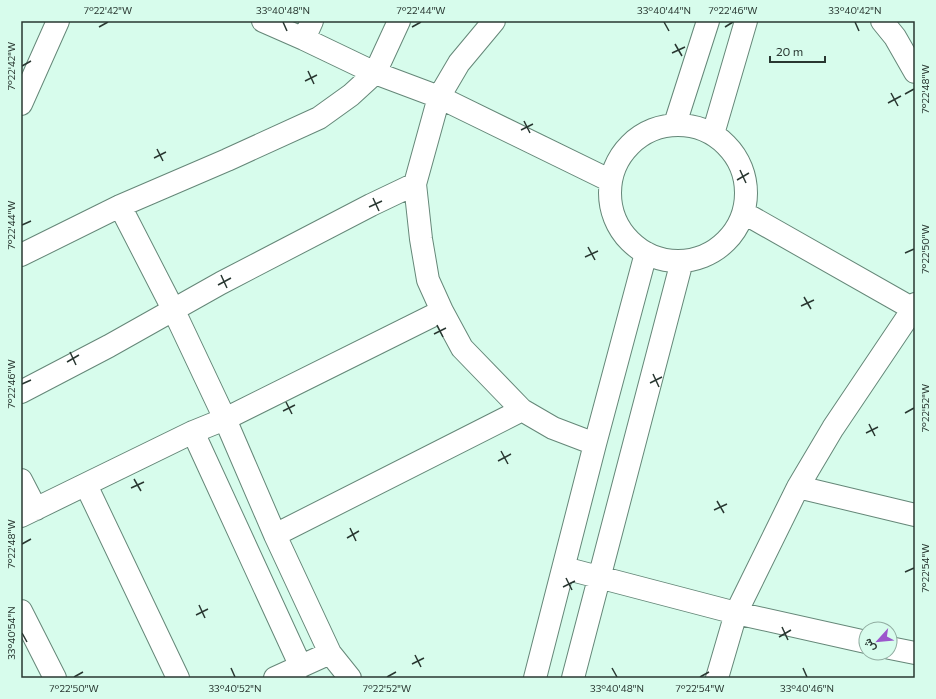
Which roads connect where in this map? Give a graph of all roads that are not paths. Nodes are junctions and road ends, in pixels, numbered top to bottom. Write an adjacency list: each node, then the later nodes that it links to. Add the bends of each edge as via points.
1 (58, 21): 12 (street)
2 (263, 21): 8 (street)
3 (399, 21): 10 (street)
4 (494, 21): 11 (street, via 459,62)
5 (708, 21): 13 (street)
6 (746, 21): 14 (street)
7 (882, 21): 9 (street, via 895,36)
8 (308, 30): 10 (street)
9 (915, 72)
10 (375, 74): 11 (street); 17 (street, via 319,118)
11 (439, 97): 15 (street); 16 (street)
12 (21, 104)
13 (675, 124): 14 (street, via 695,126); 15 (street, via 657,127 640,135 626,148 616,163)
14 (713, 134): 18 (street, via 730,148 742,168 747,190)
15 (611, 181): 19 (street, via 611,202 617,223 629,240)
16 (415, 184): 23 (street, via 221,283); 24 (street, via 428,280)
17 (120, 206): 20 (street); 23 (street)
18 (744, 213): 21 (street, via 735,232 721,247 703,257); 22 (street)
19 (646, 253): 21 (street, via 664,260); 29 (street)
20 (21, 255)
21 (682, 261): 37 (street)
22 (914, 308): 32 (street, via 833,428)
23 (174, 311): 25 (street); 27 (street)
24 (442, 311): 26 (street, via 462,348); 27 (street)
25 (21, 392)
26 (522, 410): 29 (street, via 553,428); 35 (street)
27 (224, 419): 28 (street); 35 (street)
28 (193, 432): 31 (street); 44 (street)
29 (595, 444): 36 (street)
30 (21, 480): 33 (street)
31 (86, 485): 33 (street); 46 (street)
32 (798, 487): 34 (street); 39 (street)
33 (28, 513)
34 (915, 514)
35 (274, 535): 42 (street)
36 (564, 568): 37 (street); 49 (street)
37 (600, 577): 39 (street); 50 (street)
38 (21, 611): 45 (street)
39 (736, 613): 40 (street); 51 (street)
40 (858, 640)
41 (898, 650): 43 (street)
42 (330, 653): 44 (street); 48 (street)
43 (915, 653)
44 (301, 667): 47 (street)
45 (55, 678)
46 (178, 678)
47 (275, 678)
48 (350, 678)
49 (535, 678)
50 (573, 678)
51 (717, 678)

